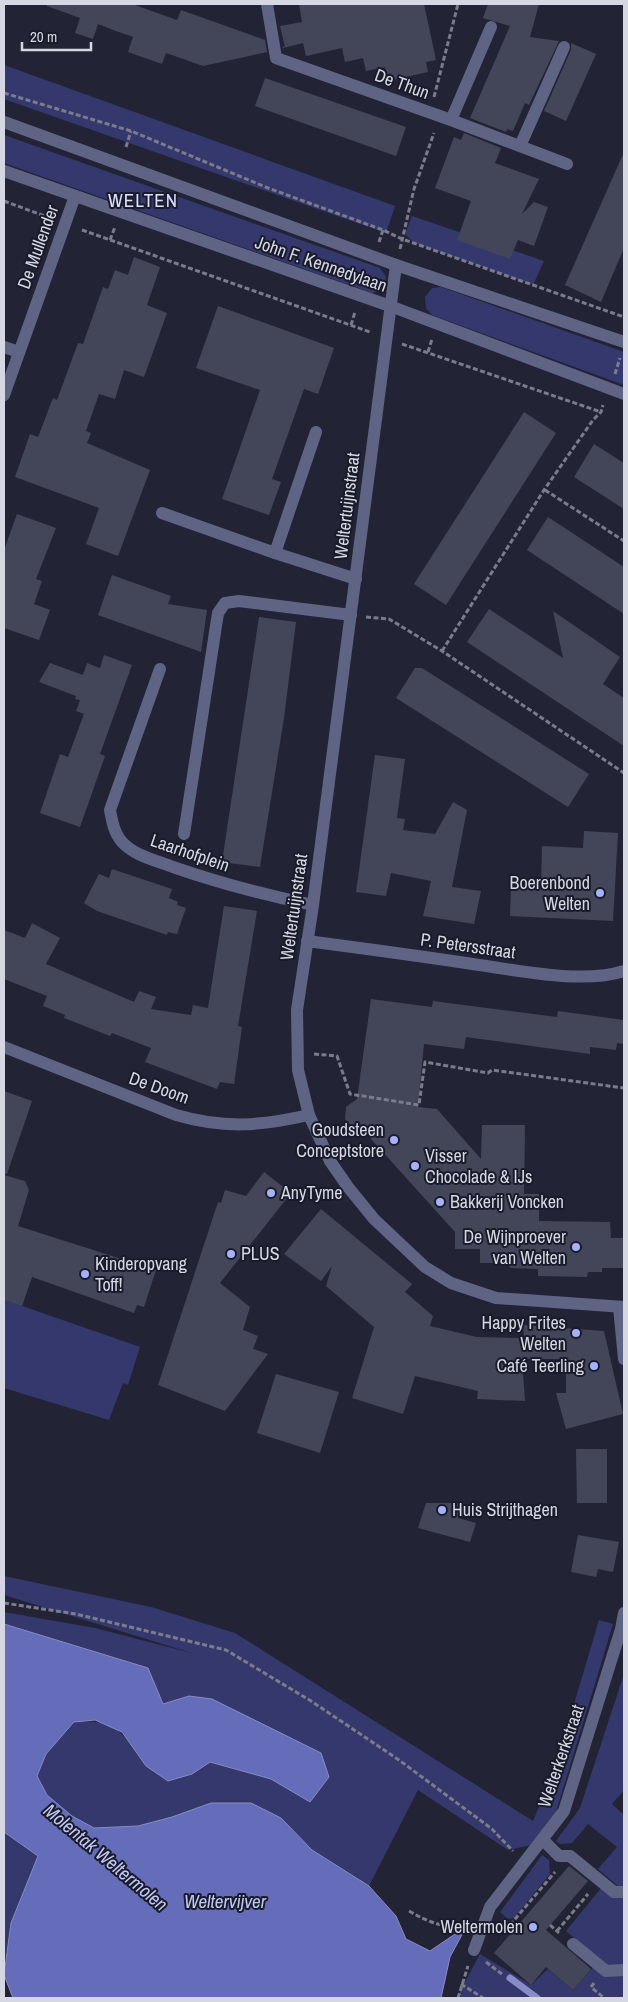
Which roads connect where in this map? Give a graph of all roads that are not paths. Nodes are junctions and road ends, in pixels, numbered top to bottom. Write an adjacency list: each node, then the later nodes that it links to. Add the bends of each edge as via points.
1 (267, 4): 4 (street, De Thun, via 276,58)
2 (491, 27): 4 (street)
3 (564, 47): 6 (street)
4 (441, 116): 6 (street, De Thun)
5 (4, 122): 10 (street, John F. Kennedylaan)
6 (520, 146): 7 (street, De Thun)
7 (566, 164)
8 (4, 171): 9 (street, John F. Kennedylaan)
9 (75, 196): 11 (street, John F. Kennedylaan); 14 (street, De Mullender)
10 (396, 265): 11 (street, Weltertuijnstraat); 12 (street, John F. Kennedylaan)
11 (390, 306): 15 (street, John F. Kennedylaan); 20 (street, Weltertuijnstraat)
12 (624, 342)
13 (4, 347): 14 (street)
14 (19, 352): 16 (street, De Mullender)
15 (624, 394)
16 (4, 395)
17 (316, 432): 19 (street)
18 (162, 513): 19 (street)
19 (275, 554): 20 (street)
20 (356, 578): 21 (street, Weltertuijnstraat)
21 (351, 615): 23 (street, via 239,601 225,603 218,613); 24 (street, Weltertuijnstraat)
22 (160, 669): 24 (street, Laarhofplein, via 110,810 113,826 121,841 136,853 191,873 252,893)
23 (184, 834)
24 (313, 906): 25 (street, Weltertuijnstraat)
25 (307, 941): 26 (street, P. Petersstraat, via 542,974 593,976); 28 (street, Weltertuijnstraat, via 297,1010 298,1070)
26 (624, 971)
27 (4, 1047): 28 (street, De Doom, via 176,1115 202,1122 257,1124)
28 (309, 1114): 29 (street, Weltertuijnstraat, via 330,1161 348,1187 374,1219 425,1267 452,1283 496,1298)
29 (621, 1307): 30 (street)
30 (624, 1360)
31 (624, 1613): 32 (street, Welterkerkstraat)
32 (623, 1630): 33 (street, Welterkerkstraat, via 564,1811)
33 (542, 1840): 34 (street, via 558,1856 570,1856 614,1892); 36 (street, Welterkerkstraat, via 490,1907)
34 (624, 1892)
35 (569, 1941): 37 (street, via 606,1971)
36 (474, 1950)
37 (624, 1970)

